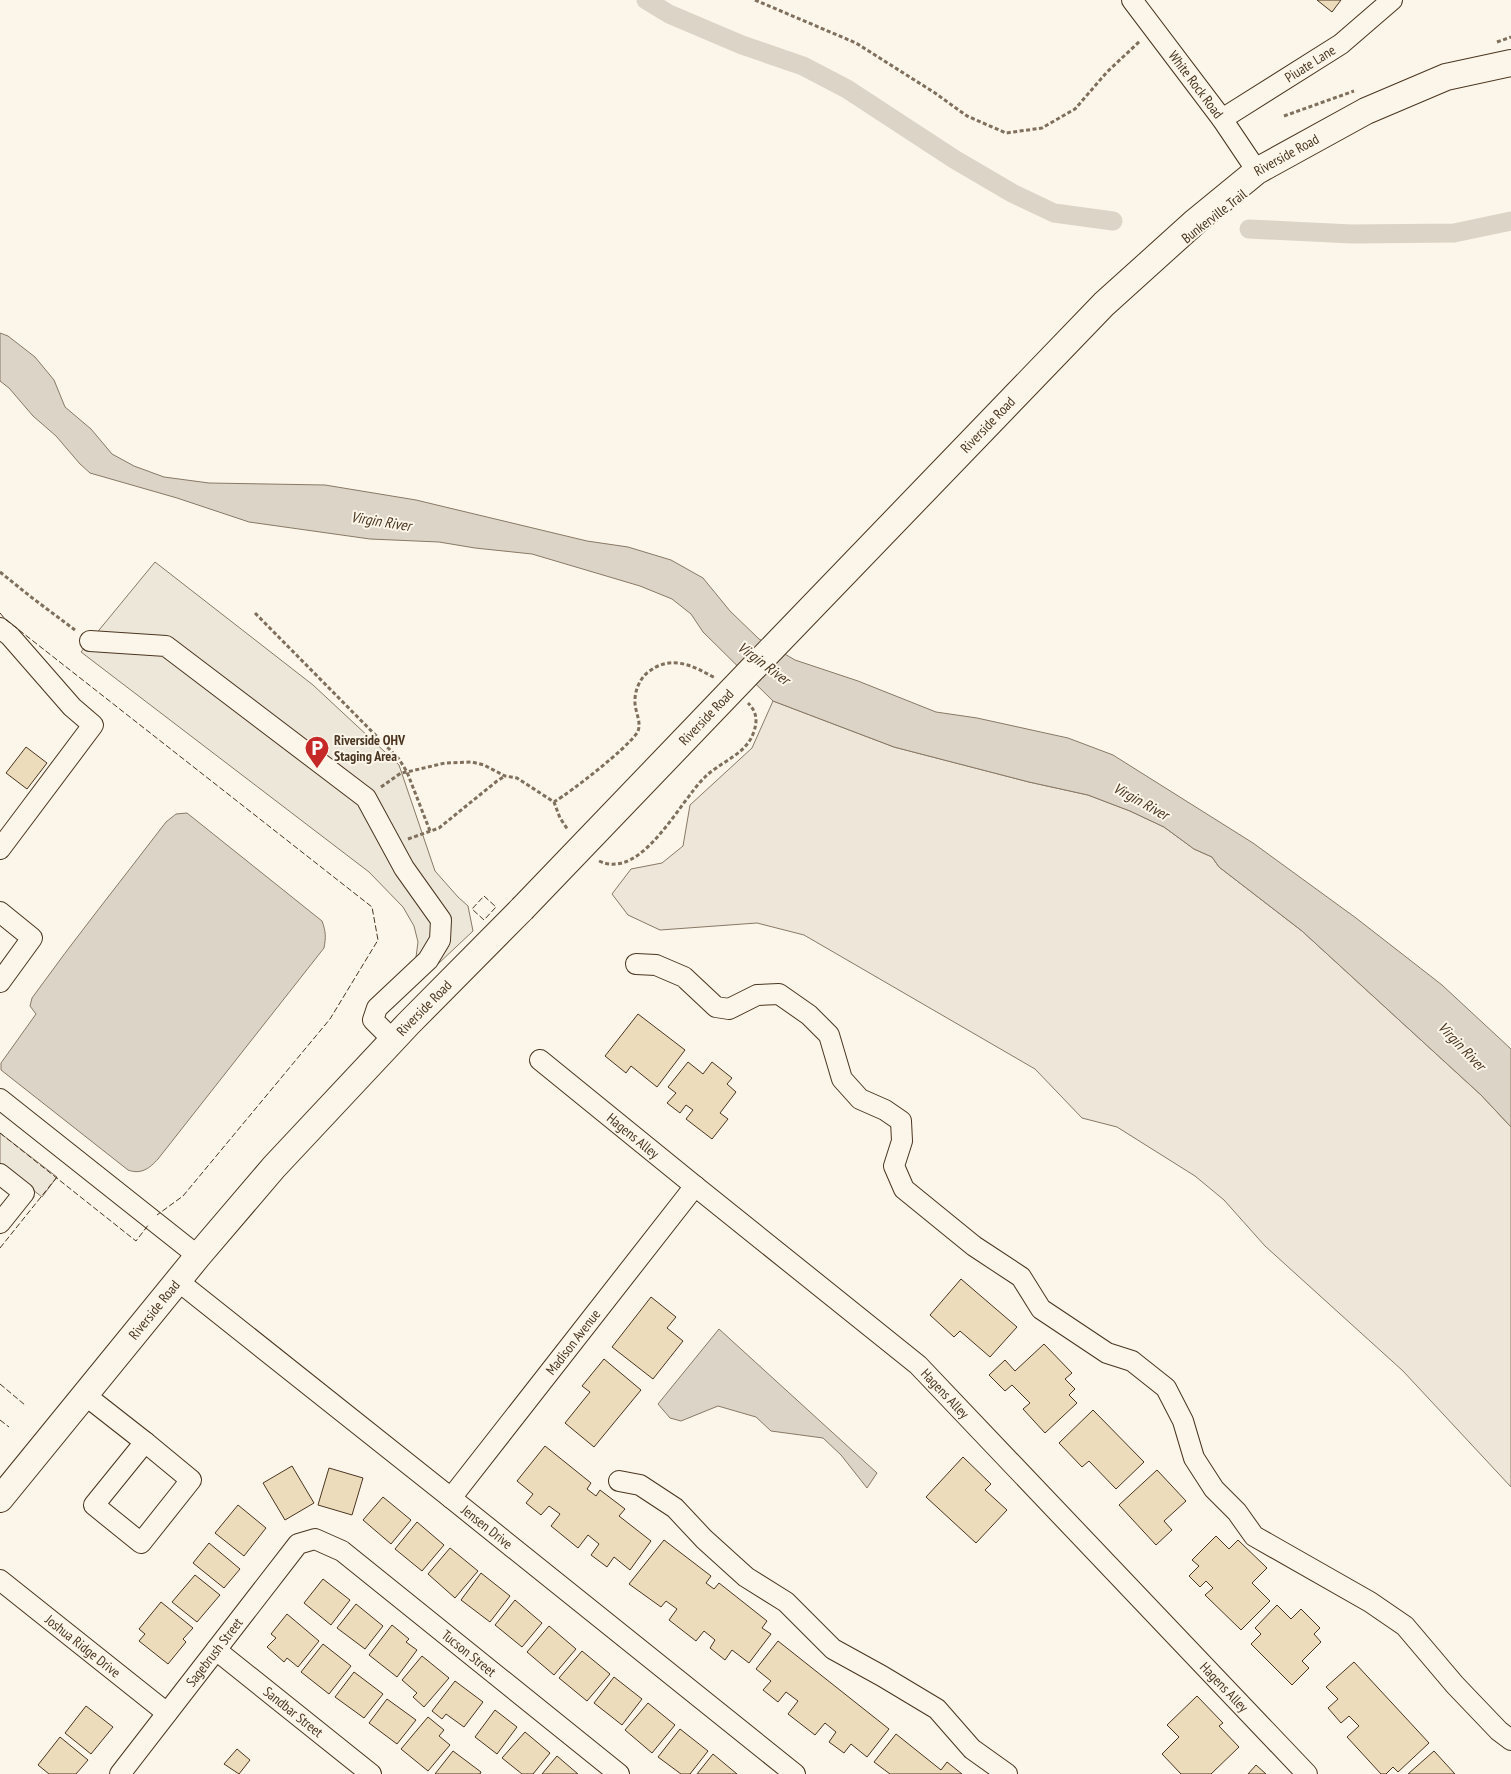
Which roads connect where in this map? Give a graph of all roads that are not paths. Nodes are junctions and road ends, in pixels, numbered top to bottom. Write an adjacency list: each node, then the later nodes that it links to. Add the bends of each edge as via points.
1 (1132, 0): 4 (street, White Rock Road)
2 (1392, 0): 4 (street, Piuate Lane, via 1341,44)
3 (1511, 63): 5 (main road, Riverside Road, via 1446,77 1366,111)
4 (1222, 119): 5 (street, White Rock Road)
5 (1257, 171): 12 (main road, Riverside Road, bridge, via 1104,304)
6 (0, 628): 8 (street, via 72,707 93,725)
7 (90, 641): 12 (street, via 166,646 366,798 404,868 442,920 440,940 428,960 377,1008 373,1020)
8 (0, 849)
9 (0, 912): 11 (street, via 32,938)
10 (636, 964): 29 (street, via 656,965 684,976 716,1007 729,1009 757,995 779,994 809,1015 829,1035 842,1079 860,1099 901,1121 902,1141 894,1166 904,1189 974,1246 1020,1277 1042,1309 1107,1353 1132,1361 1166,1388 1183,1421 1194,1458 1214,1489 1237,1512 1254,1536 1370,1602 1405,1626 1455,1685)
11 (0, 982)
12 (393, 1040): 18 (main road, Riverside Road, via 274,1167)
13 (540, 1060): 16 (street, Hagens Alley)
14 (0, 1099): 18 (street)
15 (0, 1174): 17 (street, via 24,1192)
16 (695, 1186): 23 (street, Madison Avenue); 35 (street, Hagens Alley, via 918,1365)
17 (0, 1223)
18 (198, 1256): 19 (main road, Riverside Road)
19 (178, 1281): 20 (main road, Riverside Road); 23 (street, Jensen Drive)
20 (85, 1395): 21 (street); 24 (main road, Riverside Road)
21 (145, 1442): 21 (street, via 191,1480 140,1543 94,1505)
22 (619, 1480): 34 (street, via 640,1484 675,1508 746,1577 786,1602 833,1649 937,1709 972,1749)
23 (451, 1498): 33 (street, Jensen Drive)
24 (0, 1499)
25 (315, 1539): 27 (street, Sagebrush Street, via 298,1544); 32 (street, Tucson Street, via 342,1551)
26 (0, 1580): 28 (street, Joshua Ridge Drive)
27 (216, 1650): 28 (street, Sagebrush Street); 31 (street, Sandbar Street)
28 (167, 1713): 30 (street, Sagebrush Street)
29 (1511, 1740)
30 (120, 1774)
31 (371, 1774)
32 (619, 1774)
33 (795, 1774)
34 (1007, 1774)
35 (1307, 1774)

